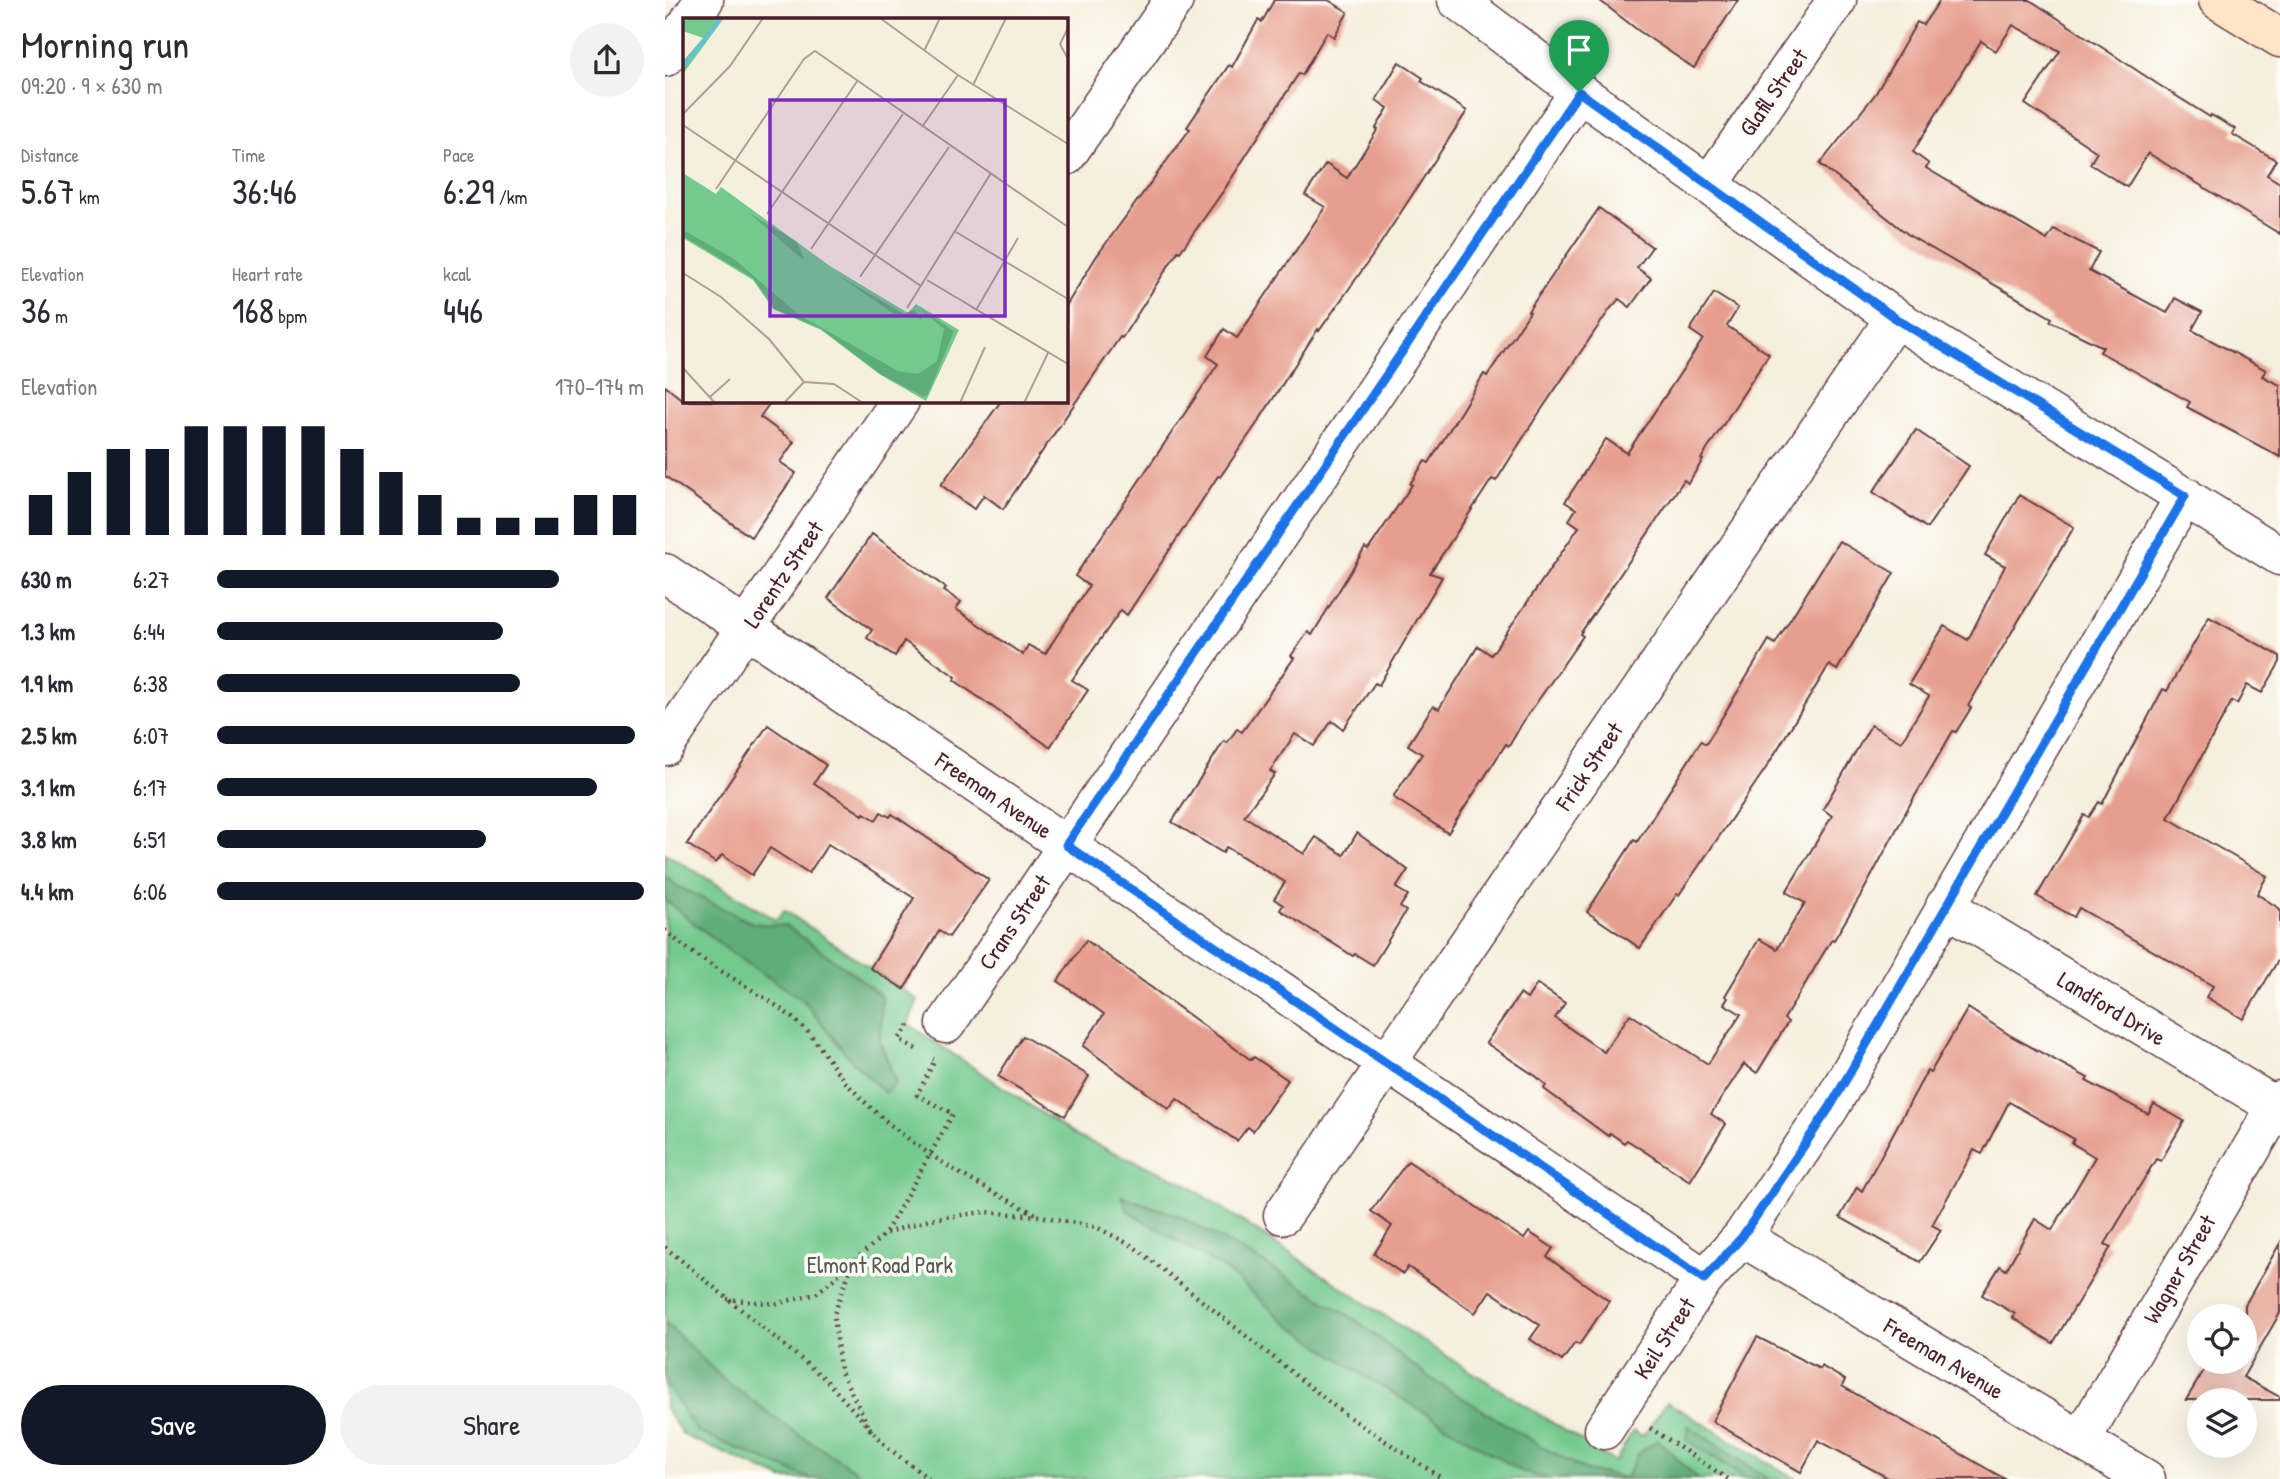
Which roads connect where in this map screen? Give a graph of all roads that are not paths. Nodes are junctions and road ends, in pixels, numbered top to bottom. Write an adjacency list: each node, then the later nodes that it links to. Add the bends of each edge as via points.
1 (704, 0): 6 (street)
2 (1174, 0): 11 (street)
3 (1457, 0): 10 (street)
4 (1837, 0): 12 (street, Glafil Street)
5 (2218, 0): 8 (main road)
6 (692, 18)
7 (683, 30): 9 (street)
8 (2280, 38)
9 (665, 57)
10 (1579, 92): 12 (street); 20 (street, Crans Street)
11 (1067, 155)
12 (1709, 185): 13 (street)
13 (1895, 318): 15 (street); 23 (street, Frick Street)
14 (899, 402): 18 (street, Lorentz Street)
15 (2185, 496): 16 (street); 21 (street, Keil Street)
16 (2280, 556)
17 (665, 573): 18 (street, Freeman Avenue)
18 (746, 628): 19 (street, Lorentz Street); 20 (street, Freeman Avenue)
19 (665, 746)
20 (1066, 845): 22 (street, Crans Street); 23 (street, Freeman Avenue)
21 (1945, 906): 24 (street, Landford Drive); 26 (street, Keil Street, via 1830,1107)
22 (930, 1021)
23 (1387, 1063): 25 (street, Frick Street); 27 (street, Freeman Avenue)
24 (2279, 1105): 29 (street, Wagner Street)
25 (1283, 1215)
26 (1742, 1237): 27 (street, Keil Street); 29 (street, Freeman Avenue)
27 (1704, 1279): 28 (street, Keil Street)
28 (1604, 1430)
29 (2081, 1440): 30 (street, Freeman Avenue)
30 (2146, 1479)

